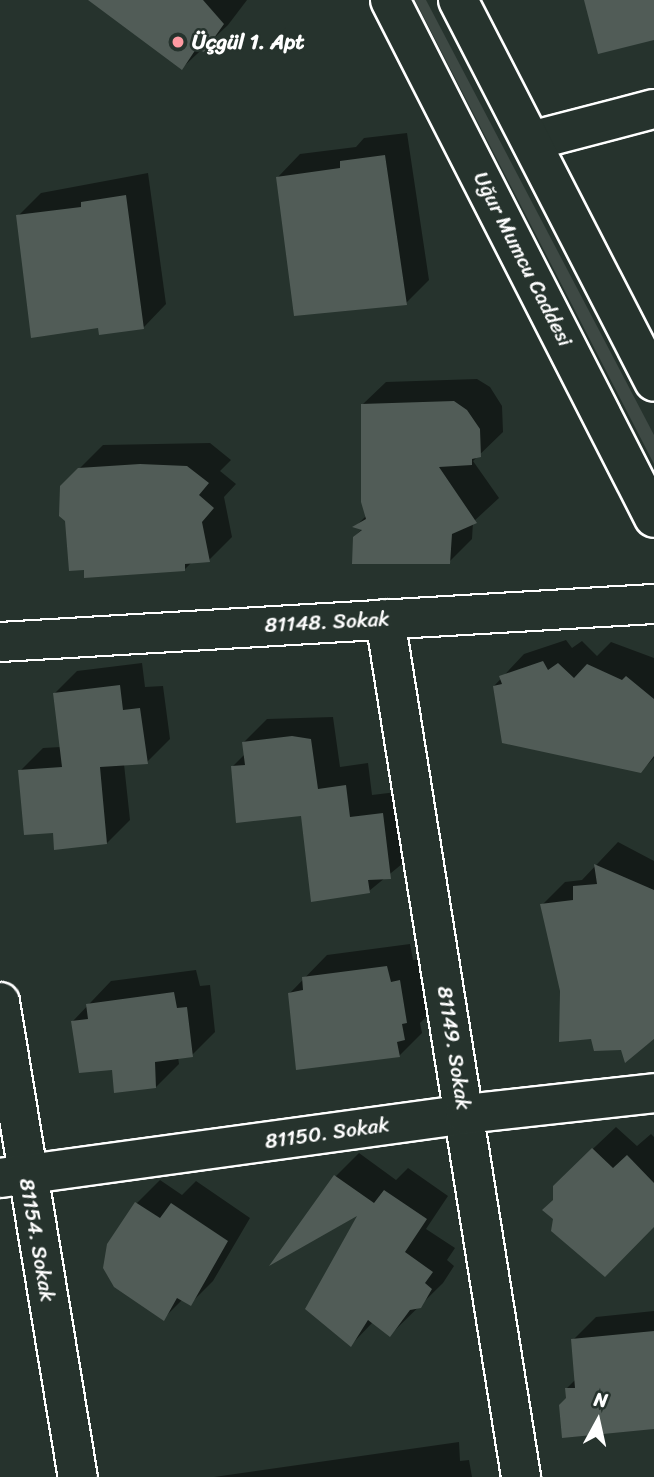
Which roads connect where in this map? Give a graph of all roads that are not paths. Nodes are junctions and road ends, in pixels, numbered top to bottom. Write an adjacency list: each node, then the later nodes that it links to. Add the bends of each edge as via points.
1 (390, 0): 6 (street, Uğur Mumcu Caddesi)
2 (458, 0): 4 (street)
3 (654, 108): 4 (street)
4 (531, 141): 5 (street)
5 (654, 382)
6 (654, 518)
7 (654, 604): 8 (street, 81148. Sokak)
8 (385, 619): 9 (street, 81148. Sokak); 12 (street, 81149. Sokak)
9 (0, 642)
10 (0, 1002): 13 (street, 81154. Sokak)
11 (654, 1093): 12 (street, 81150. Sokak)
12 (465, 1114): 13 (street, 81150. Sokak); 15 (street, 81149. Sokak)
13 (13, 1176): 14 (street, 81154. Sokak)
14 (78, 1477)
15 (521, 1477)

